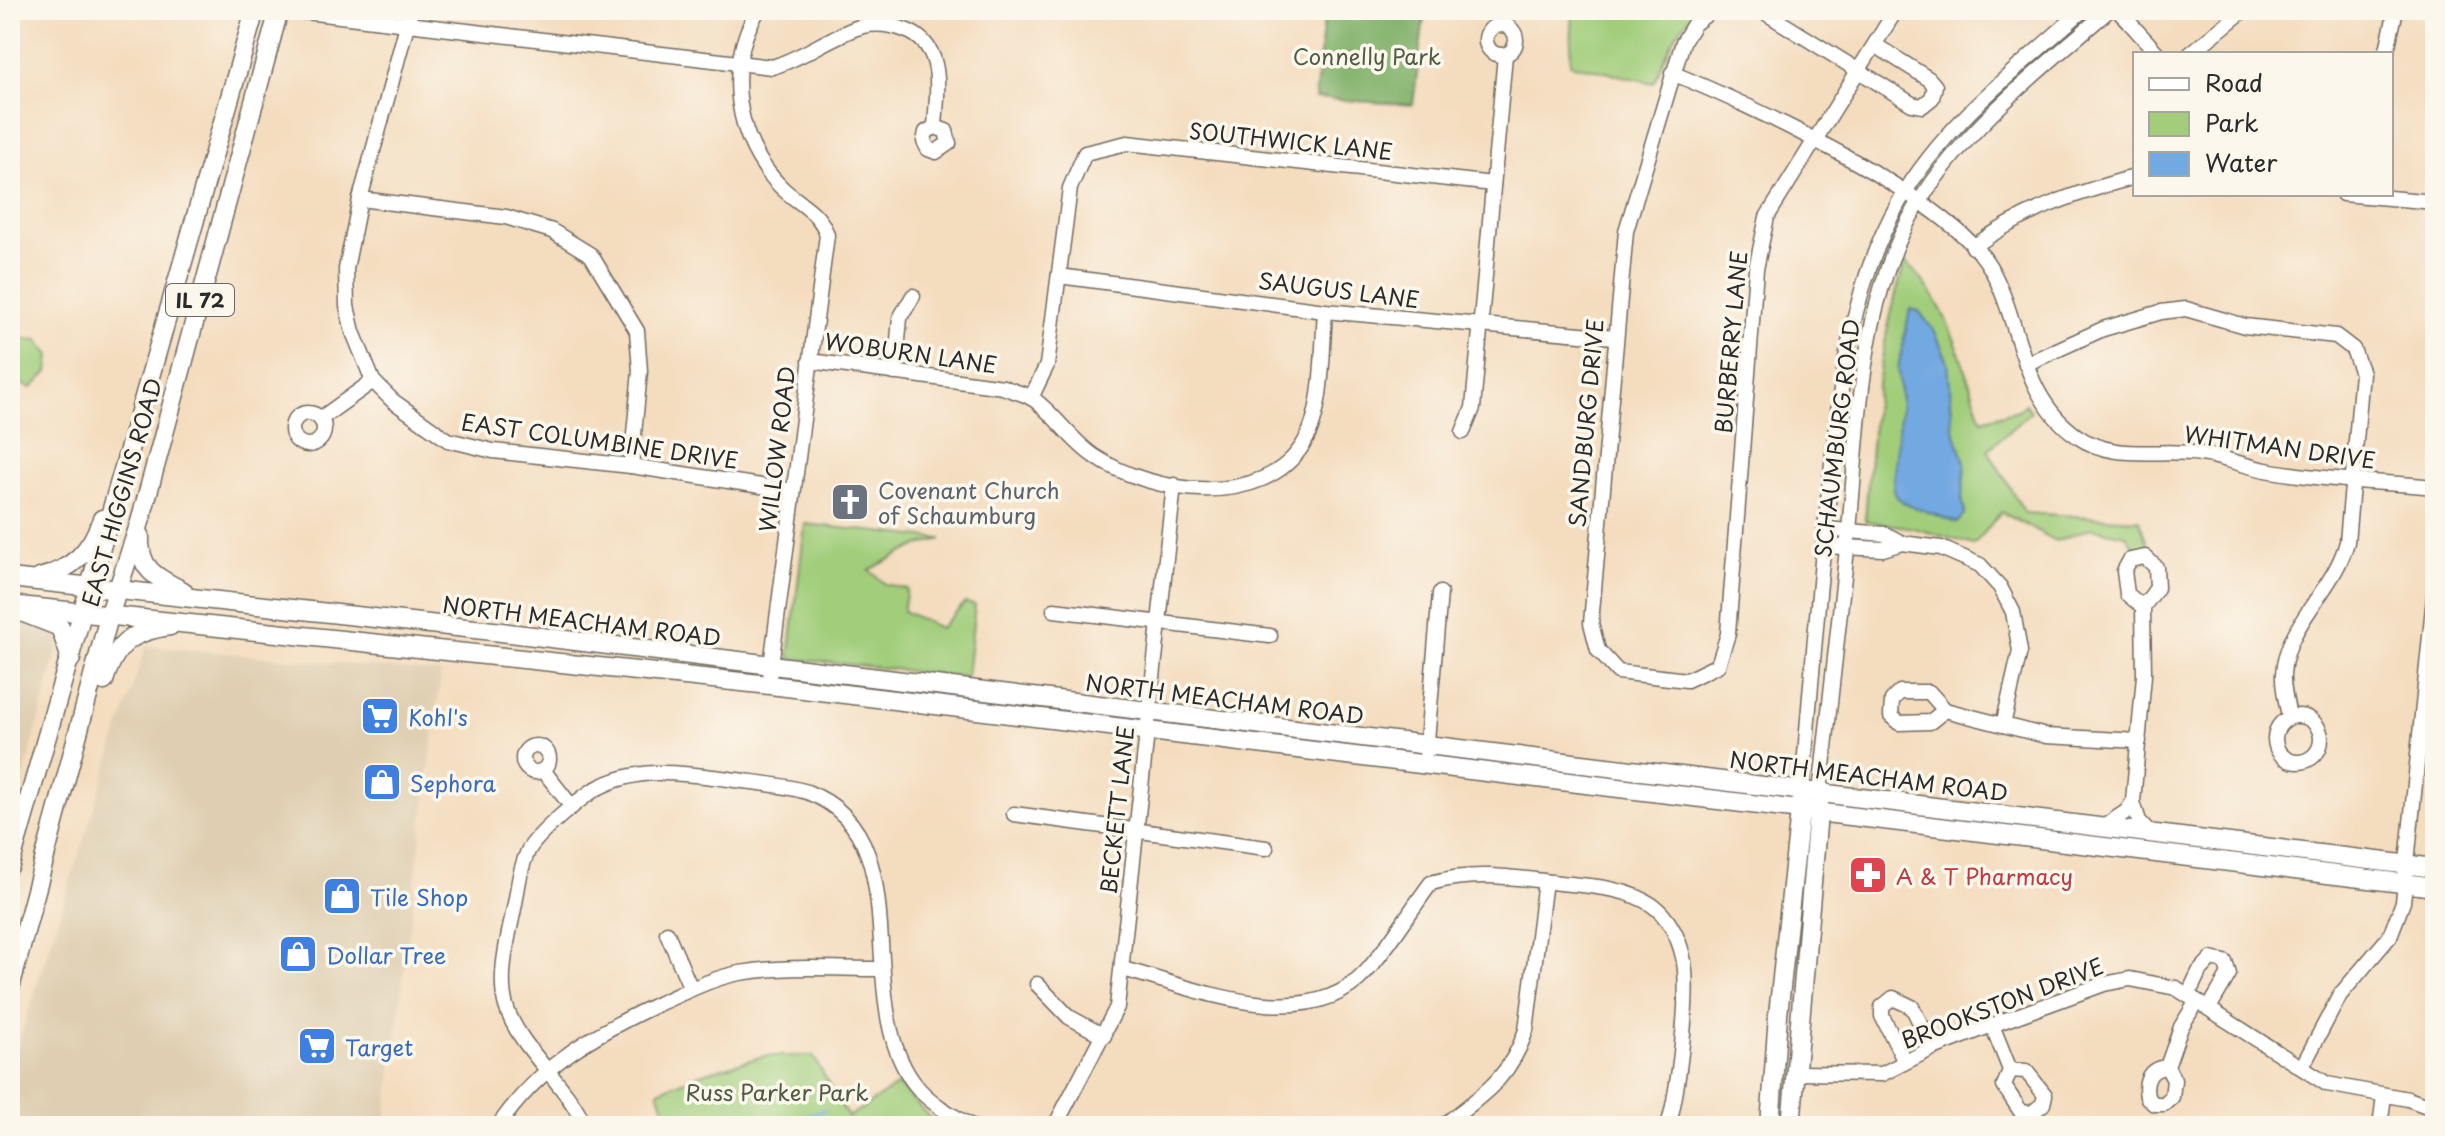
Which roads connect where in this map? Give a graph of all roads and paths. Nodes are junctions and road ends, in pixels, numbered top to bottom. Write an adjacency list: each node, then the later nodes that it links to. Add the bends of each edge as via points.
1 (255, 10): 45 (main road, EAST HIGGINS ROAD / IL 72)
2 (279, 10): 50 (main road, EAST HIGGINS ROAD / IL 72)
3 (289, 10): 13 (street)
4 (758, 10): 19 (street)
5 (1712, 10): 21 (street, SANDBURG DRIVE, via 1694,24)
6 (1761, 10): 20 (street)
7 (1896, 10): 14 (street, BURBERRY LANE)
8 (2083, 10): 26 (street, SCHAUMBURG ROAD, via 1975,106)
9 (2109, 10): 29 (street, SCHAUMBURG ROAD, via 1990,118)
10 (2118, 10): 15 (street)
11 (2244, 10): 16 (street)
12 (2396, 10): 17 (street)
13 (410, 16): 19 (street); 28 (street, EAST COLUMBINE DRIVE)
14 (1875, 45): 20 (street, BURBERRY LANE); 20 (street, via 1929,79 1935,86 1932,98 1922,106 1912,104)
15 (2156, 52)
16 (2192, 52)
17 (2386, 52)
18 (1505, 55): 25 (street)
19 (739, 66): 22 (street, via 772,67 865,26 892,25 919,35 933,54); 37 (street, WILLOW ROAD, via 739,107 752,148 781,187 823,220 827,235)
20 (1860, 72): 23 (street, BURBERRY LANE)
21 (1672, 73): 23 (street, WHITMAN DRIVE, via 1743,102); 36 (street, SANDBURG DRIVE, via 1626,231)
22 (935, 127)
23 (1814, 142): 26 (street, WHITMAN DRIVE); 72 (street, BURBERRY LANE, via 1767,217 1756,269 1728,634)
24 (2133, 178): 31 (street, via 2023,214)
25 (1493, 184): 32 (street, SOUTHWICK LANE, via 1127,143 1085,153 1070,188); 35 (street)
26 (1906, 192): 29 (street, WHITMAN DRIVE); 51 (street, SCHAUMBURG ROAD, via 1870,270 1851,329)
27 (2373, 196): 30 (street)
28 (360, 199): 40 (street, EAST COLUMBINE DRIVE, via 346,269 347,306); 44 (street, via 506,217 552,231 591,255 637,331 640,371)
29 (1920, 201): 31 (street, WHITMAN DRIVE); 52 (street, SCHAUMBURG ROAD, via 1892,259 1873,325)
30 (2435, 202)
31 (1973, 247): 38 (street, WHITMAN DRIVE, via 2003,294)
32 (1059, 276): 34 (street, SAUGUS LANE); 41 (street, via 1047,365)
33 (913, 296): 39 (street, via 900,318)
34 (1325, 311): 35 (street, SAUGUS LANE); 47 (street, WOBURN LANE, via 1315,414 1305,442 1283,469 1256,484)
35 (1481, 327): 36 (street, SAUGUS LANE); 43 (street, via 1473,408)
36 (1614, 337): 72 (street, SANDBURG DRIVE, via 1591,623 1598,650 1618,672 1687,680)
37 (810, 361): 39 (street, WOBURN LANE); 49 (street, WILLOW ROAD)
38 (2026, 364): 46 (street, WHITMAN DRIVE, via 2036,392 2052,414 2078,438 2112,451 2200,454 2267,470); 46 (street, via 2103,329 2186,309 2245,326 2336,336 2353,349 2362,373)
39 (895, 373): 41 (street, WOBURN LANE, via 1003,387)
40 (373, 381): 42 (street); 44 (street, EAST COLUMBINE DRIVE, via 448,440 493,451)
41 (1031, 398): 47 (street, WOBURN LANE, via 1094,456 1131,474)
42 (320, 419)
43 (1463, 432)
44 (631, 466): 49 (street, EAST COLUMBINE DRIVE)
45 (126, 470): 57 (main road, via 85,554 55,574); 58 (main road, EAST HIGGINS ROAD / IL 72)
46 (2352, 480): 48 (street, WHITMAN DRIVE); 75 (street, via 2341,566 2289,646 2282,675)
47 (1174, 485): 69 (street, BECKETT LANE)
48 (2435, 487)
49 (793, 491): 73 (street, WILLOW ROAD)
50 (140, 522): 60 (main road, EAST HIGGINS ROAD / IL 72); 62 (main road, via 142,563 153,576)
51 (1825, 529): 52 (street); 54 (street, SCHAUMBURG ROAD)
52 (1849, 531): 53 (street, via 1885,534); 55 (street, SCHAUMBURG ROAD)
53 (1902, 543): 55 (street, via 1883,549); 77 (street, via 1941,548 1980,565 2000,587 2013,612 2020,651)
54 (1824, 546): 55 (street); 82 (street, SCHAUMBURG ROAD)
55 (1847, 547): 82 (street, SCHAUMBURG ROAD)
56 (10, 578): 57 (main road, NORTH MEACHAM ROAD)
57 (30, 581): 58 (main road, NORTH MEACHAM ROAD)
58 (93, 586): 60 (main road, NORTH MEACHAM ROAD); 65 (main road, EAST HIGGINS ROAD / IL 72)
59 (2435, 587): 93 (street)
60 (118, 588): 62 (main road, NORTH MEACHAM ROAD); 67 (main road, EAST HIGGINS ROAD / IL 72)
61 (1440, 593): 79 (street)
62 (196, 597): 73 (main road, NORTH MEACHAM ROAD, via 451,627)
63 (10, 607): 65 (main road, NORTH MEACHAM ROAD); 71 (main road, via 60,627)
64 (2143, 607): 78 (street)
65 (86, 610): 67 (main road, NORTH MEACHAM ROAD); 71 (main road, EAST HIGGINS ROAD / IL 72)
66 (1054, 610): 69 (street)
67 (110, 613): 68 (main road, NORTH MEACHAM ROAD); 81 (main road, EAST HIGGINS ROAD / IL 72)
68 (192, 623): 73 (main road, NORTH MEACHAM ROAD); 81 (main road, via 140,631 120,644 87,738)
69 (1160, 624): 70 (street); 76 (street, BECKETT LANE)
70 (1270, 636)
71 (71, 659): 91 (main road, EAST HIGGINS ROAD / IL 72)
72 (1718, 665)
73 (770, 676): 76 (main road, NORTH MEACHAM ROAD)
74 (1945, 710): 77 (street)
75 (2289, 717)
76 (1147, 722): 79 (main road, NORTH MEACHAM ROAD); 88 (street, BECKETT LANE)
77 (2003, 725): 78 (street, via 2046,736)
78 (2139, 741): 83 (street)
79 (1425, 755): 82 (main road, NORTH MEACHAM ROAD); 85 (main road, NORTH MEACHAM ROAD)
80 (543, 770): 84 (street)
81 (65, 779): 100 (main road, EAST HIGGINS ROAD / IL 72)
82 (1811, 792): 85 (main road, SCHAUMBURG ROAD); 87 (main road, NORTH MEACHAM ROAD)
83 (2133, 802): 87 (street); 89 (street, via 2139,821)
84 (572, 807): 97 (street, via 610,781 665,771 808,793 845,816 866,847 879,916); 109 (street, via 529,848 503,979 505,1004 515,1027)
85 (1809, 813): 93 (main road, NORTH MEACHAM ROAD); 111 (main road); 120 (main road, via 1778,1015)
86 (1014, 814): 88 (street)
87 (2102, 828): 89 (main road, NORTH MEACHAM ROAD)
88 (1136, 830): 90 (street); 98 (street, BECKETT LANE)
89 (2152, 834): 93 (main road, NORTH MEACHAM ROAD)
90 (1266, 848)
91 (10, 865)
92 (2435, 868): 93 (main road, NORTH MEACHAM ROAD)
93 (2405, 874): 95 (main road, NORTH MEACHAM ROAD); 108 (street, via 2403,902 2390,936 2340,995)
94 (1545, 881): 98 (street, via 1480,874 1431,883 1364,973 1341,993 1314,1003 1271,1005); 118 (street, via 1526,1030 1518,1053 1492,1088); 119 (street, via 1615,890 1652,905 1670,923 1685,978 1676,1098)
95 (2435, 887)
96 (667, 933): 101 (street)
97 (880, 969): 101 (street, via 773,969); 116 (street, via 890,1032 915,1085)
98 (1123, 969): 104 (street, BECKETT LANE, via 1117,1007)
99 (1037, 984): 104 (street, via 1069,1017)
100 (10, 988)
101 (691, 989): 109 (street, via 597,1033)
102 (2198, 1002): 103 (street, BROOKSTON DRIVE, via 2155,982 2130,979); 107 (street, via 2181,1027); 108 (street, BROOKSTON DRIVE)
103 (1992, 1025): 105 (street, BROOKSTON DRIVE); 110 (street)
104 (1104, 1036): 117 (street, BECKETT LANE)
105 (1933, 1048): 106 (street, BROOKSTON DRIVE); 106 (street, via 1912,1007 1893,998 1882,1007 1882,1016)
106 (1905, 1062): 111 (street, BROOKSTON DRIVE, via 1882,1074)
107 (2167, 1067)
108 (2302, 1067): 112 (street, BROOKSTON DRIVE, via 2327,1084)
109 (549, 1069): 114 (street, via 520,1094); 115 (street, via 574,1101)
110 (2010, 1070)
111 (1795, 1073): 121 (main road)
112 (2384, 1096): 113 (street, BROOKSTON DRIVE); 122 (street)
113 (2435, 1109)
114 (498, 1126)
115 (585, 1126)
116 (971, 1126)
117 (1055, 1126)
118 (1443, 1126)
119 (1668, 1126)
120 (1770, 1126)
121 (1791, 1126)
122 (2380, 1126)

